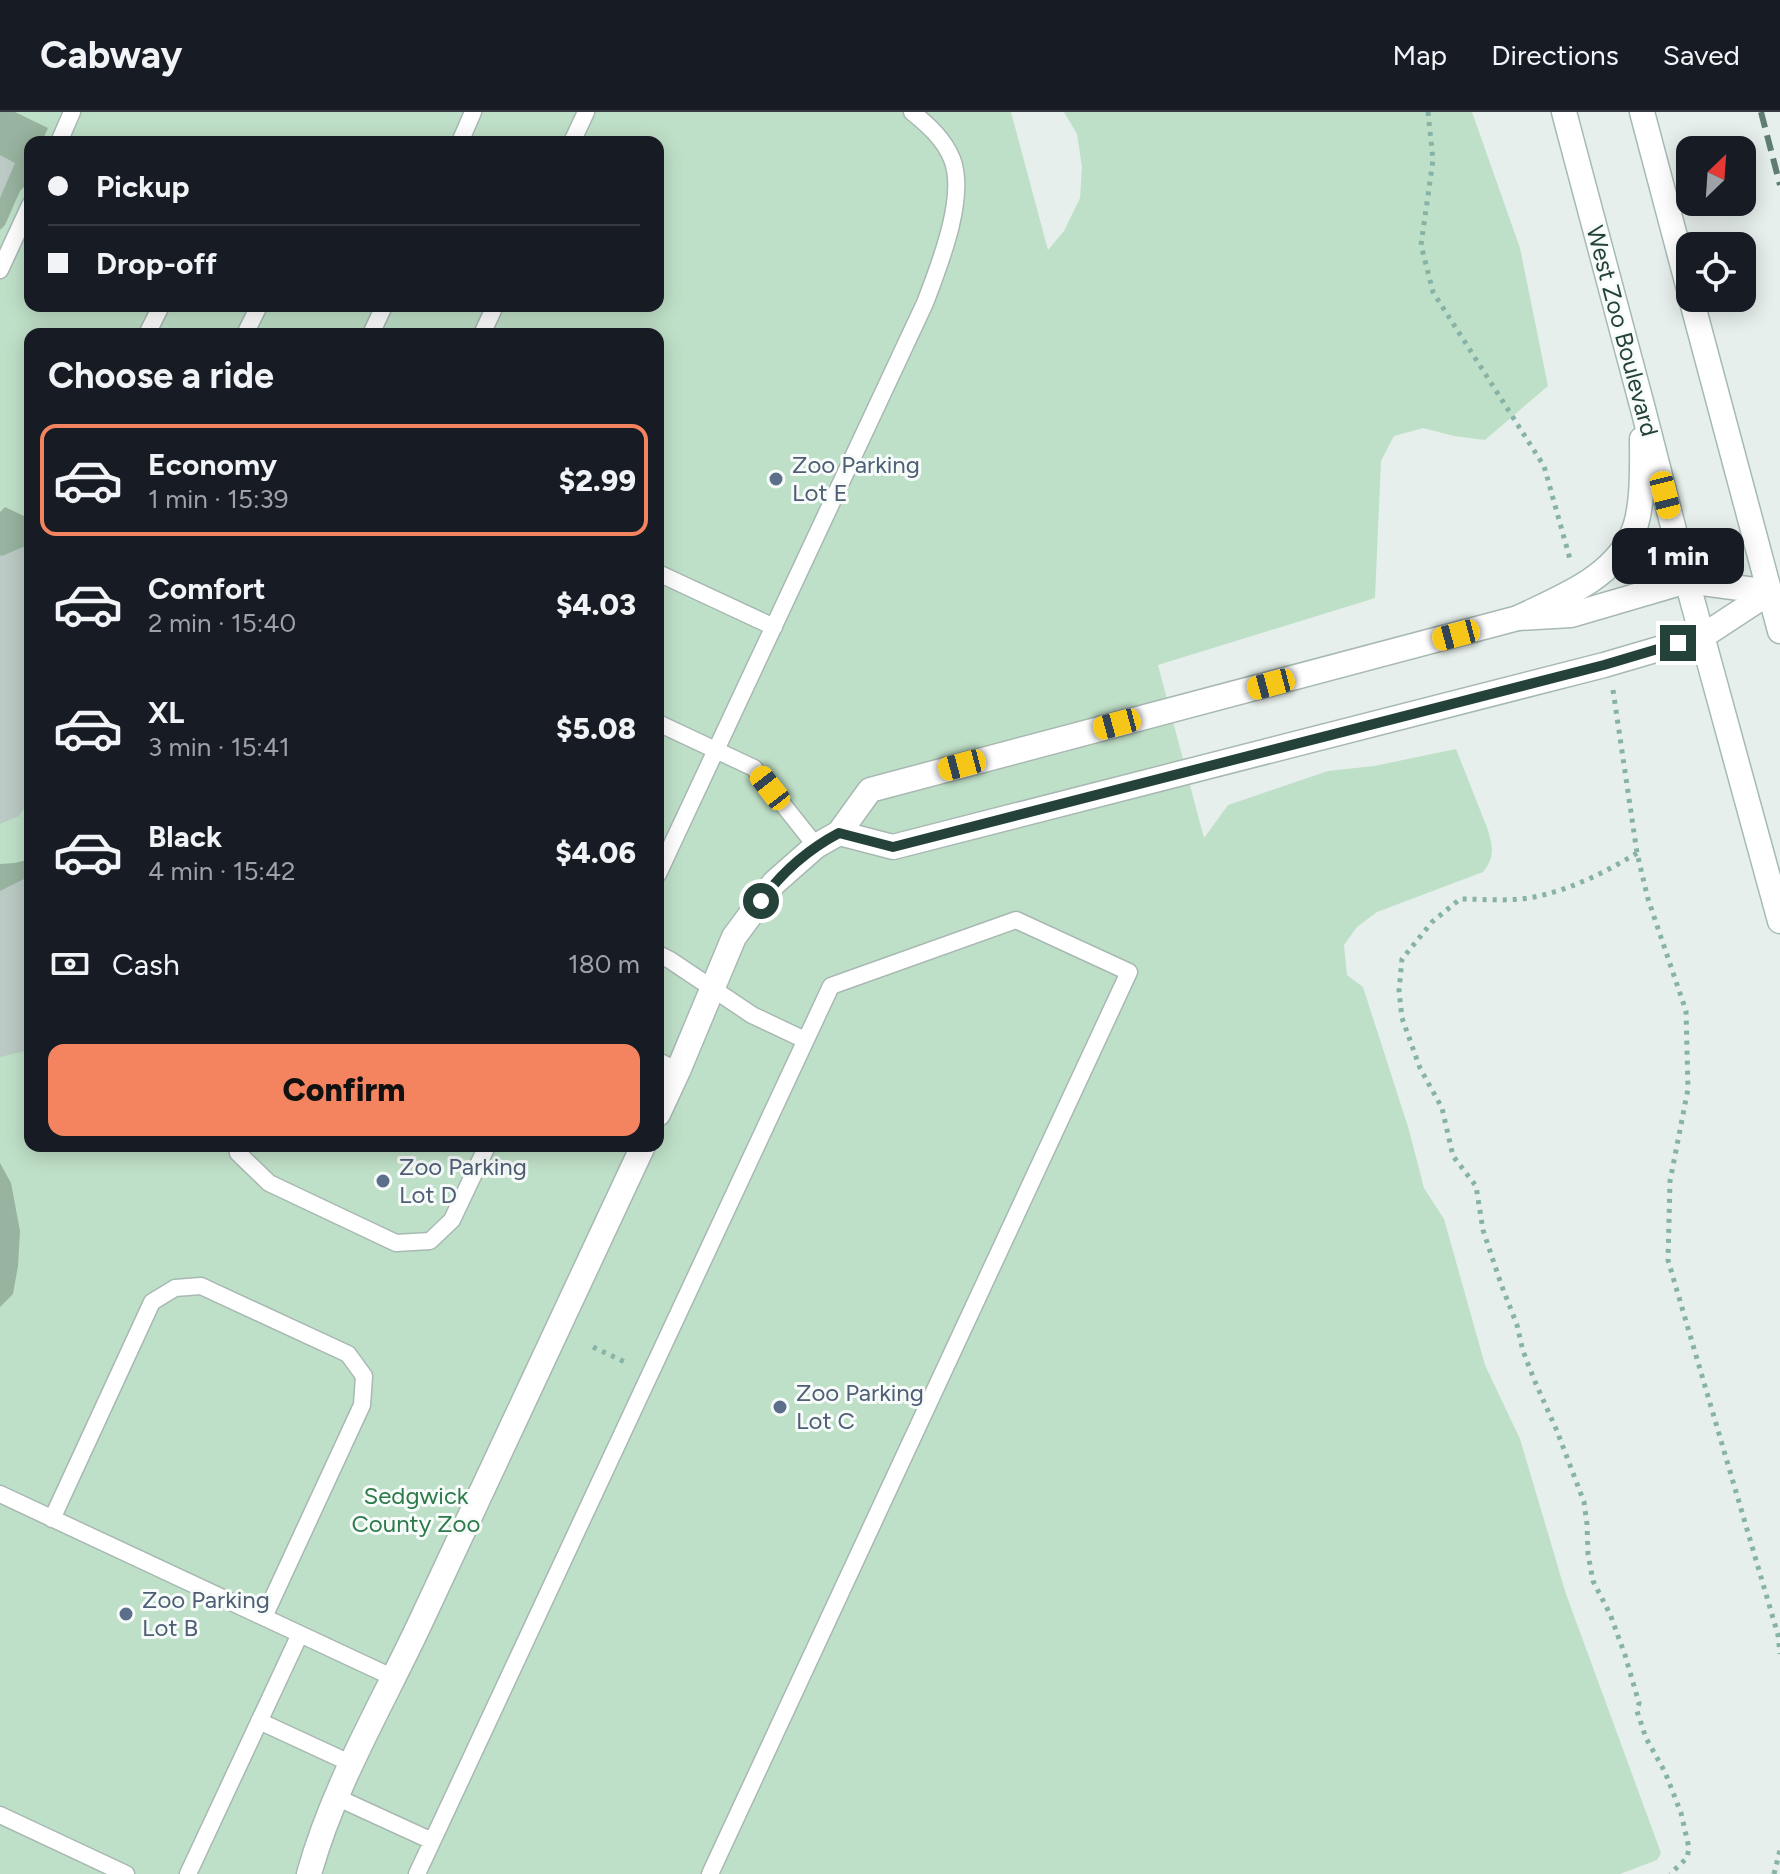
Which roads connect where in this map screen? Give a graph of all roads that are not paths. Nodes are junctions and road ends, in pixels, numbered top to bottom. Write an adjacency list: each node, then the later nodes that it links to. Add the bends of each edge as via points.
1 (72, 112): 7 (lane)
2 (473, 112): 8 (lane)
3 (586, 112): 9 (lane)
4 (912, 112): 19 (lane, via 934,130 952,159 957,183 946,244 925,303)
5 (1564, 112): 14 (street, West Zoo Boulevard)
6 (1642, 112): 11 (street)
7 (62, 136)
8 (463, 136)
9 (575, 136)
10 (24, 218): 12 (lane)
11 (1676, 239)
12 (0, 270)
13 (1696, 312): 17 (street)
14 (1643, 409): 16 (street, West Zoo Boulevard); 18 (street, via 1641,499 1632,536 1611,564 1580,589)
15 (664, 576): 19 (lane)
16 (1687, 581): 17 (street); 18 (street, via 1571,615); 21 (street, West Zoo Boulevard)
17 (1770, 592): 20 (street); 21 (street)
18 (1518, 618): 24 (street, via 870,790)
19 (774, 627): 23 (lane)
20 (1780, 631)
21 (1703, 636): 24 (street, via 893,847); 27 (street, West Zoo Boulevard)
22 (664, 726): 23 (lane)
23 (716, 750): 25 (lane, via 754,768); 26 (lane)
24 (839, 833): 25 (street)
25 (816, 846): 29 (street, via 774,883 734,937)
26 (664, 861)
27 (1780, 921)
28 (664, 957): 29 (lane)
29 (713, 989): 30 (lane); 31 (street)
30 (805, 1040): 44 (lane); 49 (lane, via 831,986 1016,920 1129,972)
31 (668, 1066)
32 (238, 1152): 33 (lane, via 269,1183 396,1243 430,1241 452,1220)
33 (484, 1152)
34 (640, 1152): 39 (street)
35 (0, 1494): 36 (lane)
36 (52, 1519): 37 (lane); 37 (lane, via 152,1302 175,1288 201,1286 295,1329 348,1354 364,1376 362,1405)
37 (264, 1617): 38 (lane)
38 (300, 1634): 39 (lane); 40 (lane)
39 (394, 1678): 41 (street)
40 (259, 1721): 41 (lane); 46 (lane)
41 (352, 1764): 42 (street)
42 (336, 1797): 44 (lane); 47 (street)
43 (0, 1815): 45 (lane)
44 (432, 1841): 48 (lane)
45 (126, 1874)
46 (188, 1874)
47 (309, 1874)
48 (417, 1874)
49 (710, 1874)

